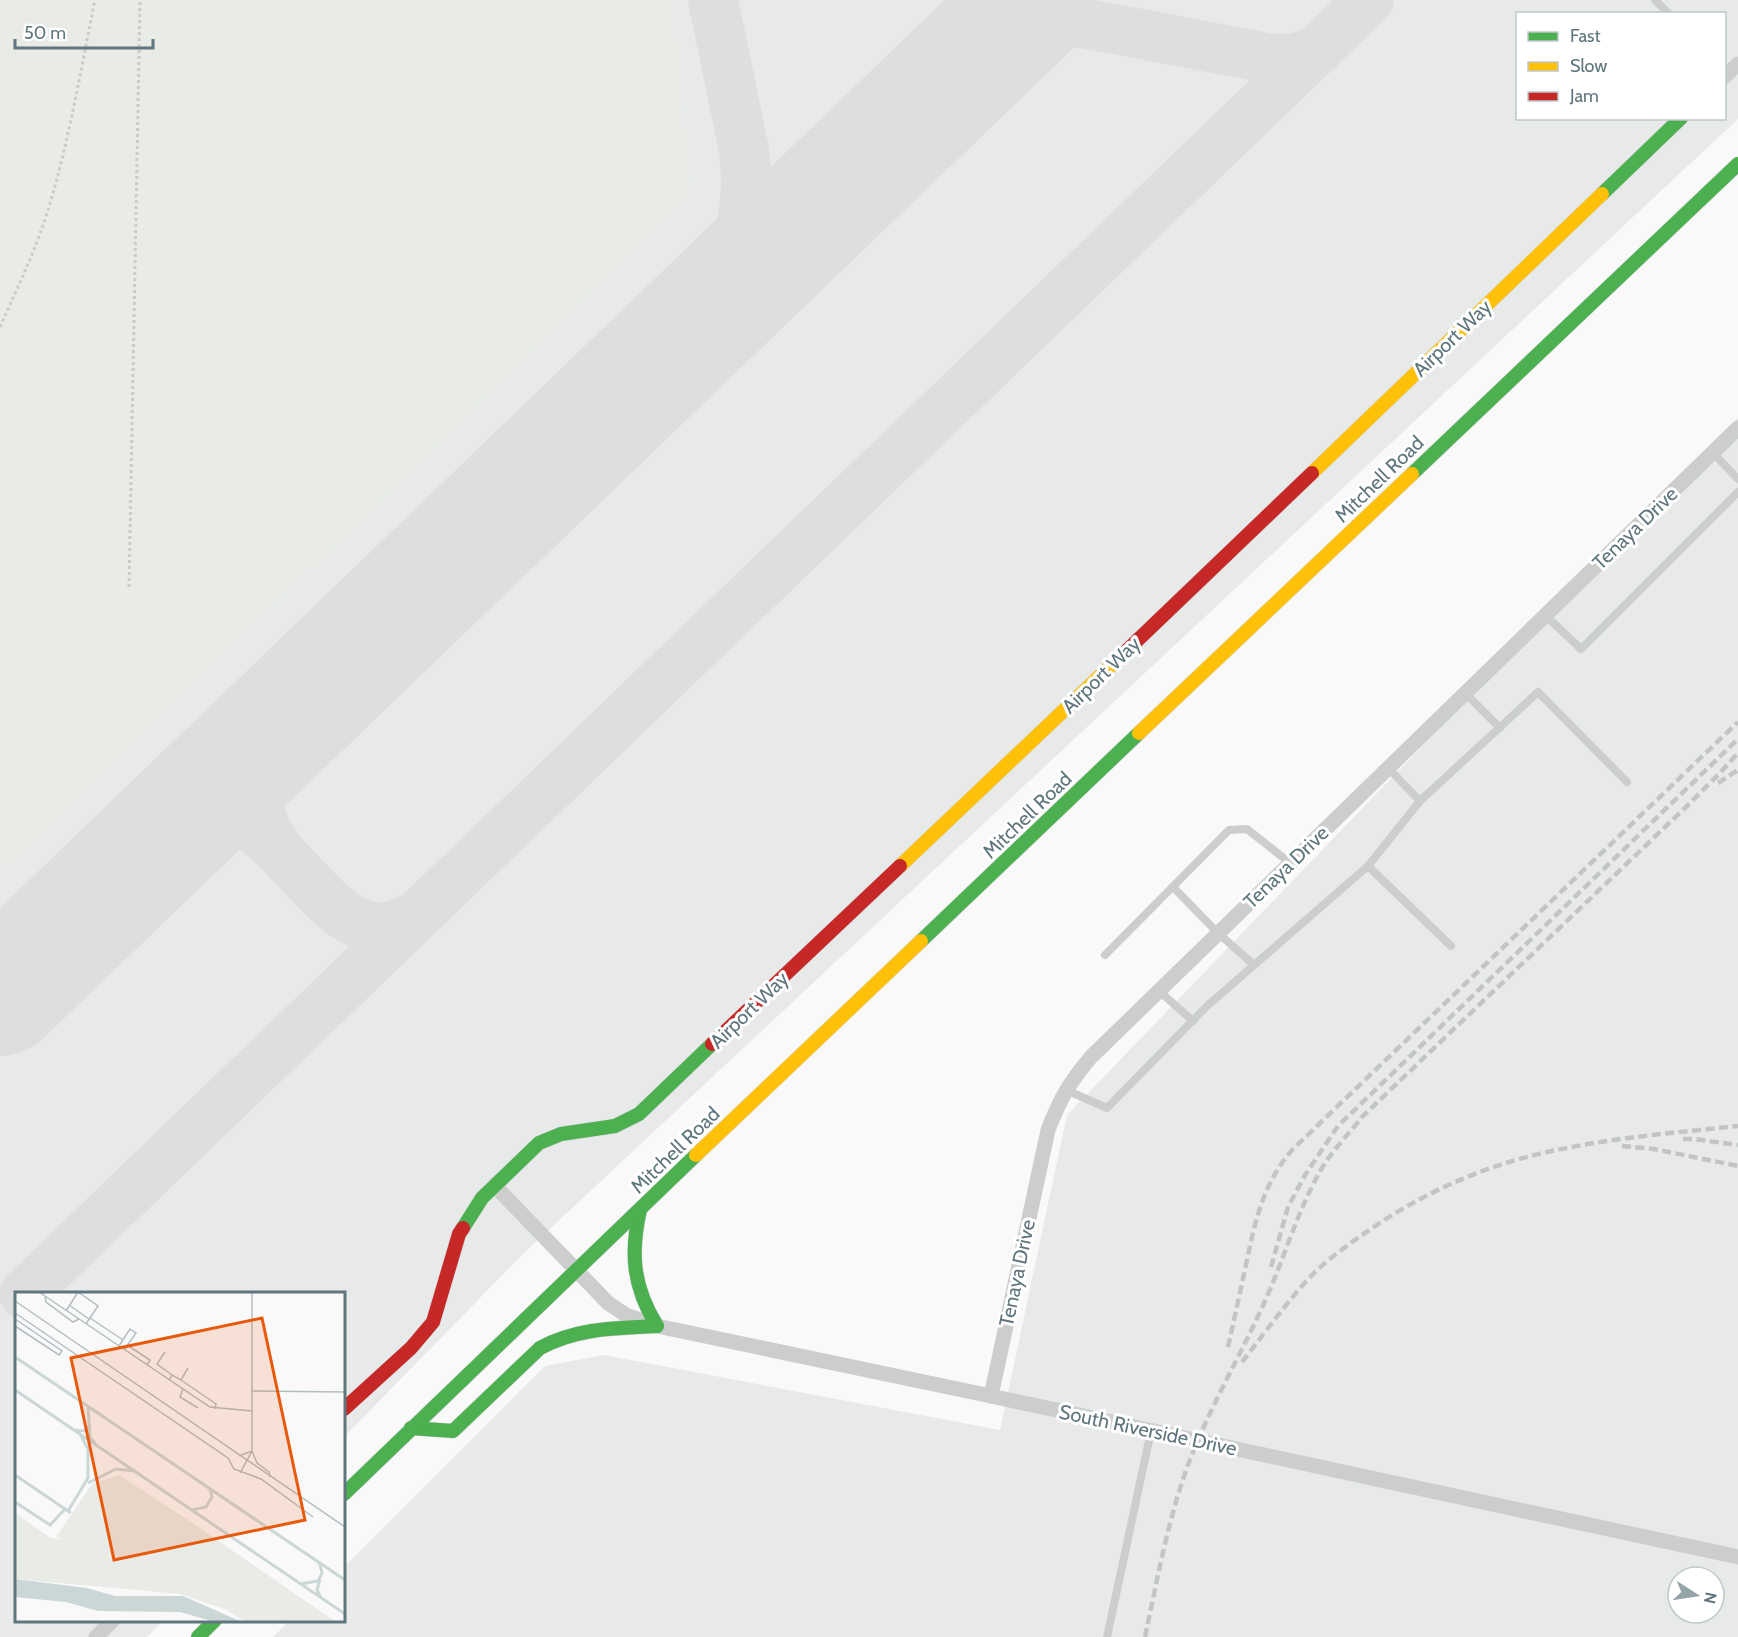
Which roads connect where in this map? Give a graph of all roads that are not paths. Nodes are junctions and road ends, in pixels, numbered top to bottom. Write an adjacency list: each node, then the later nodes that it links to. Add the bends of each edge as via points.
1 (1655, 0): 2 (lane)
2 (1667, 12)
3 (1679, 120): 25 (main road, Airport Way, via 639,1114 615,1126 561,1134 539,1143)
4 (1738, 164): 26 (main road, Mitchell Road)
5 (1738, 428): 6 (street, Tenaya Drive)
6 (1713, 453): 7 (lane); 9 (street, Tenaya Drive)
7 (1738, 479)
8 (1738, 492): 9 (lane, via 1581,649)
9 (1545, 615): 10 (street, Tenaya Drive)
10 (1465, 693): 11 (lane); 12 (street, Tenaya Drive)
11 (1500, 728): 13 (lane, via 1538,692); 14 (lane)
12 (1388, 768): 14 (lane); 15 (street, Tenaya Drive)
13 (1627, 782)
14 (1420, 801): 16 (lane)
15 (1290, 863): 17 (lane, via 1247,829 1229,830); 18 (street, Tenaya Drive)
16 (1368, 866): 19 (lane); 21 (lane)
17 (1173, 887): 18 (lane); 20 (lane)
18 (1218, 933): 21 (lane); 22 (street, Tenaya Drive)
19 (1451, 946)
20 (1105, 955)
21 (1254, 965): 23 (lane)
22 (1159, 991): 23 (lane); 24 (street, Tenaya Drive, via 1090,1057)
23 (1193, 1021): 24 (lane, via 1107,1108)
24 (1066, 1090): 29 (street, Tenaya Drive, via 1048,1130)
25 (495, 1186): 27 (street); 30 (main road, Airport Way, via 482,1198 459,1234 433,1323)
26 (640, 1210): 27 (main road, Mitchell Road); 28 (main road, via 634,1246 636,1280 644,1305)
27 (575, 1270): 28 (street, South Riverside Drive, via 613,1307); 31 (main road, Mitchell Road)
28 (657, 1326): 29 (street, South Riverside Drive); 31 (main road, via 562,1336 540,1348 453,1431)
29 (991, 1396): 32 (street, South Riverside Drive)
30 (345, 1408)
31 (411, 1428): 33 (main road, Mitchell Road)
32 (1150, 1431): 34 (street, South Riverside Drive); 39 (lane)
33 (345, 1493)
34 (1738, 1557)
35 (111, 1622): 37 (street)
36 (213, 1622): 38 (main road)
37 (96, 1637)
38 (198, 1637)
39 (1107, 1637)

